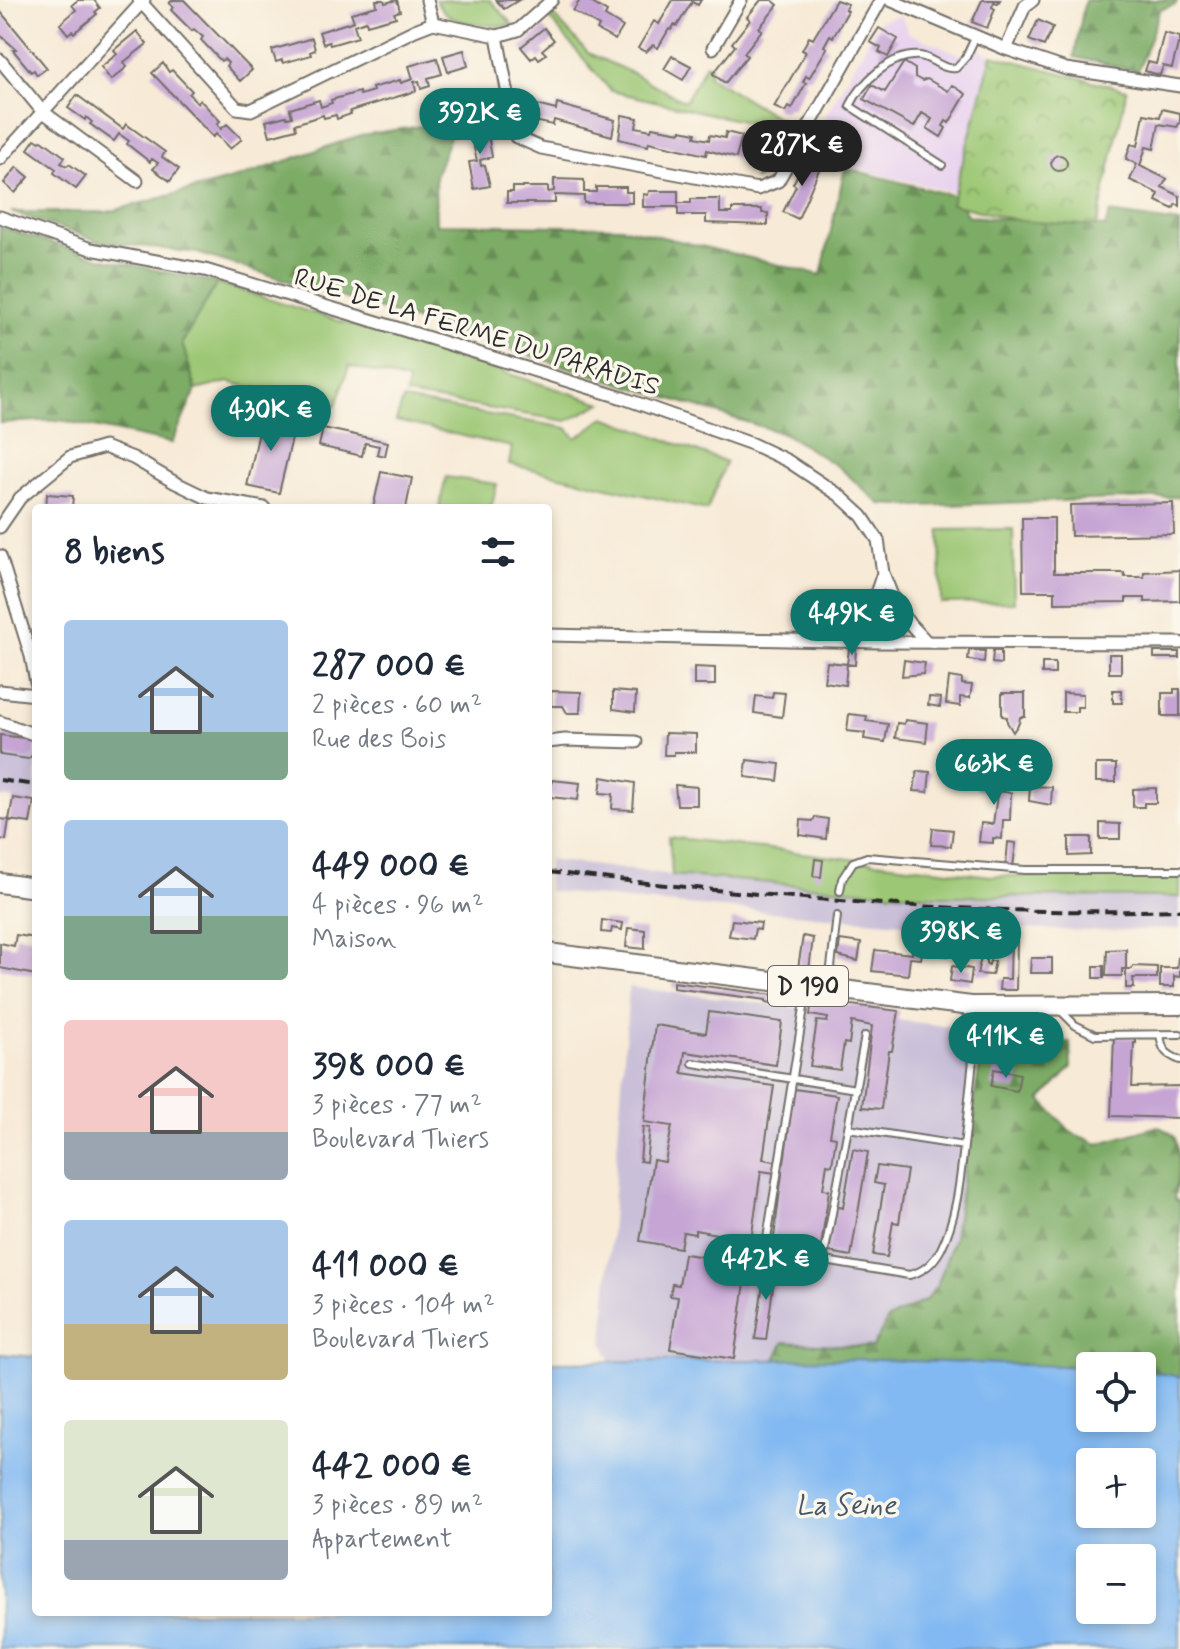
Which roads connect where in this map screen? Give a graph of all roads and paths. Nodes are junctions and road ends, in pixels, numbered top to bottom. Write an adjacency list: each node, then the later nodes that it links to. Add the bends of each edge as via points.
1 (427, 0): 8 (street)
2 (552, 0): 9 (street, via 518,30)
3 (741, 0): 11 (street)
4 (881, 0): 9 (street, via 778,181 758,189 541,148 516,137)
5 (890, 0): 10 (street)
6 (1033, 0): 12 (street, via 1025,6)
7 (141, 1): 8 (street, via 237,108 251,110); 15 (street)
8 (433, 23): 9 (street)
9 (497, 36)
10 (976, 36): 12 (street); 17 (lane, via 956,68 921,56 903,59 865,82 850,106)
11 (713, 48)
12 (1006, 49): 14 (street, via 1066,69)
13 (0, 60): 15 (street)
14 (1180, 86)
15 (42, 111): 16 (street); 18 (street)
16 (0, 159)
17 (942, 165)
18 (137, 181)
19 (0, 217): 23 (street, RUE DE LA FERME DU PARADIS, via 91,249 205,270 374,321 752,444 788,461 862,516 878,540)
20 (241, 504): 21 (street, via 207,498 104,447 70,457 20,498)
21 (0, 527)
22 (0, 556): 31 (street)
23 (883, 573): 24 (street, RUE DE LA FERME DU PARADIS); 25 (street)
24 (898, 611): 28 (street); 29 (street, RUE DE LA FERME DU PARADIS)
25 (868, 617): 27 (street); 28 (street)
26 (552, 635): 27 (street)
27 (848, 642): 28 (street)
28 (886, 642): 29 (street)
29 (927, 642): 30 (street)
30 (1180, 643)
31 (32, 661)
32 (0, 691): 33 (street)
33 (32, 695)
34 (0, 722): 35 (street)
35 (32, 734)
36 (552, 742): 37 (street)
37 (636, 742)
38 (1180, 870): 41 (lane, via 1025,870 867,857 853,862)
39 (0, 883): 40 (main road)
40 (32, 887)
41 (840, 891)
42 (837, 916): 45 (lane)
43 (552, 953): 44 (main road, D 190)
44 (807, 985): 45 (main road, D 190); 54 (lane)
45 (828, 988): 47 (main road, D 190)
46 (1180, 1005): 48 (main road, D 190)
47 (979, 1007): 48 (main road, D 190); 57 (lane)
48 (1063, 1007): 49 (lane, via 1075,1025 1095,1035)
49 (1160, 1034): 50 (lane); 52 (lane, via 1166,1055)
50 (1180, 1034)
51 (865, 1036): 55 (lane)
52 (1180, 1060)
53 (693, 1063): 54 (lane)
54 (793, 1079): 55 (lane); 58 (lane, via 765,1251)
55 (856, 1089): 56 (lane)
56 (848, 1128): 57 (lane); 58 (lane)
57 (964, 1146): 58 (lane, via 949,1229 941,1250 920,1272 909,1275)
58 (823, 1261)

